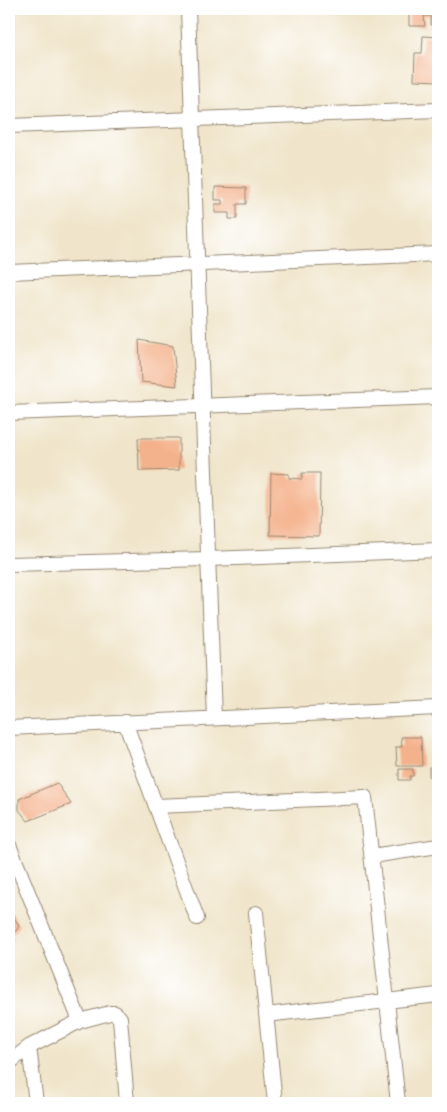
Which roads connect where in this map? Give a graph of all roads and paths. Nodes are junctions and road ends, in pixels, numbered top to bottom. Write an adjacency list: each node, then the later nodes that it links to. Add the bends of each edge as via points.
1 (188, 9): 3 (street)
2 (438, 110): 3 (street)
3 (192, 120): 4 (street); 6 (street)
4 (9, 126)
5 (438, 254): 6 (street)
6 (198, 264): 7 (street); 9 (street)
7 (9, 272)
8 (438, 397): 9 (street)
9 (203, 406): 10 (street); 12 (street)
10 (9, 413)
11 (438, 550): 12 (street)
12 (208, 559): 13 (street); 15 (street)
13 (9, 564)
14 (438, 708): 15 (street)
15 (214, 718): 16 (street)
16 (125, 722): 17 (street); 18 (street)
17 (9, 728)
18 (156, 806): 21 (street, via 365,797); 23 (street)
19 (9, 845): 27 (street)
20 (438, 846): 21 (street)
21 (372, 856): 25 (street)
22 (256, 913): 26 (street)
23 (197, 918)
24 (438, 994): 25 (street)
25 (387, 1001): 26 (street); 33 (street)
26 (266, 1015): 32 (street)
27 (80, 1021): 28 (street); 31 (street, via 110,1013 120,1018)
28 (30, 1047): 29 (street); 30 (street)
29 (9, 1063)
30 (36, 1103)
31 (127, 1103)
32 (275, 1103)
33 (398, 1103)

